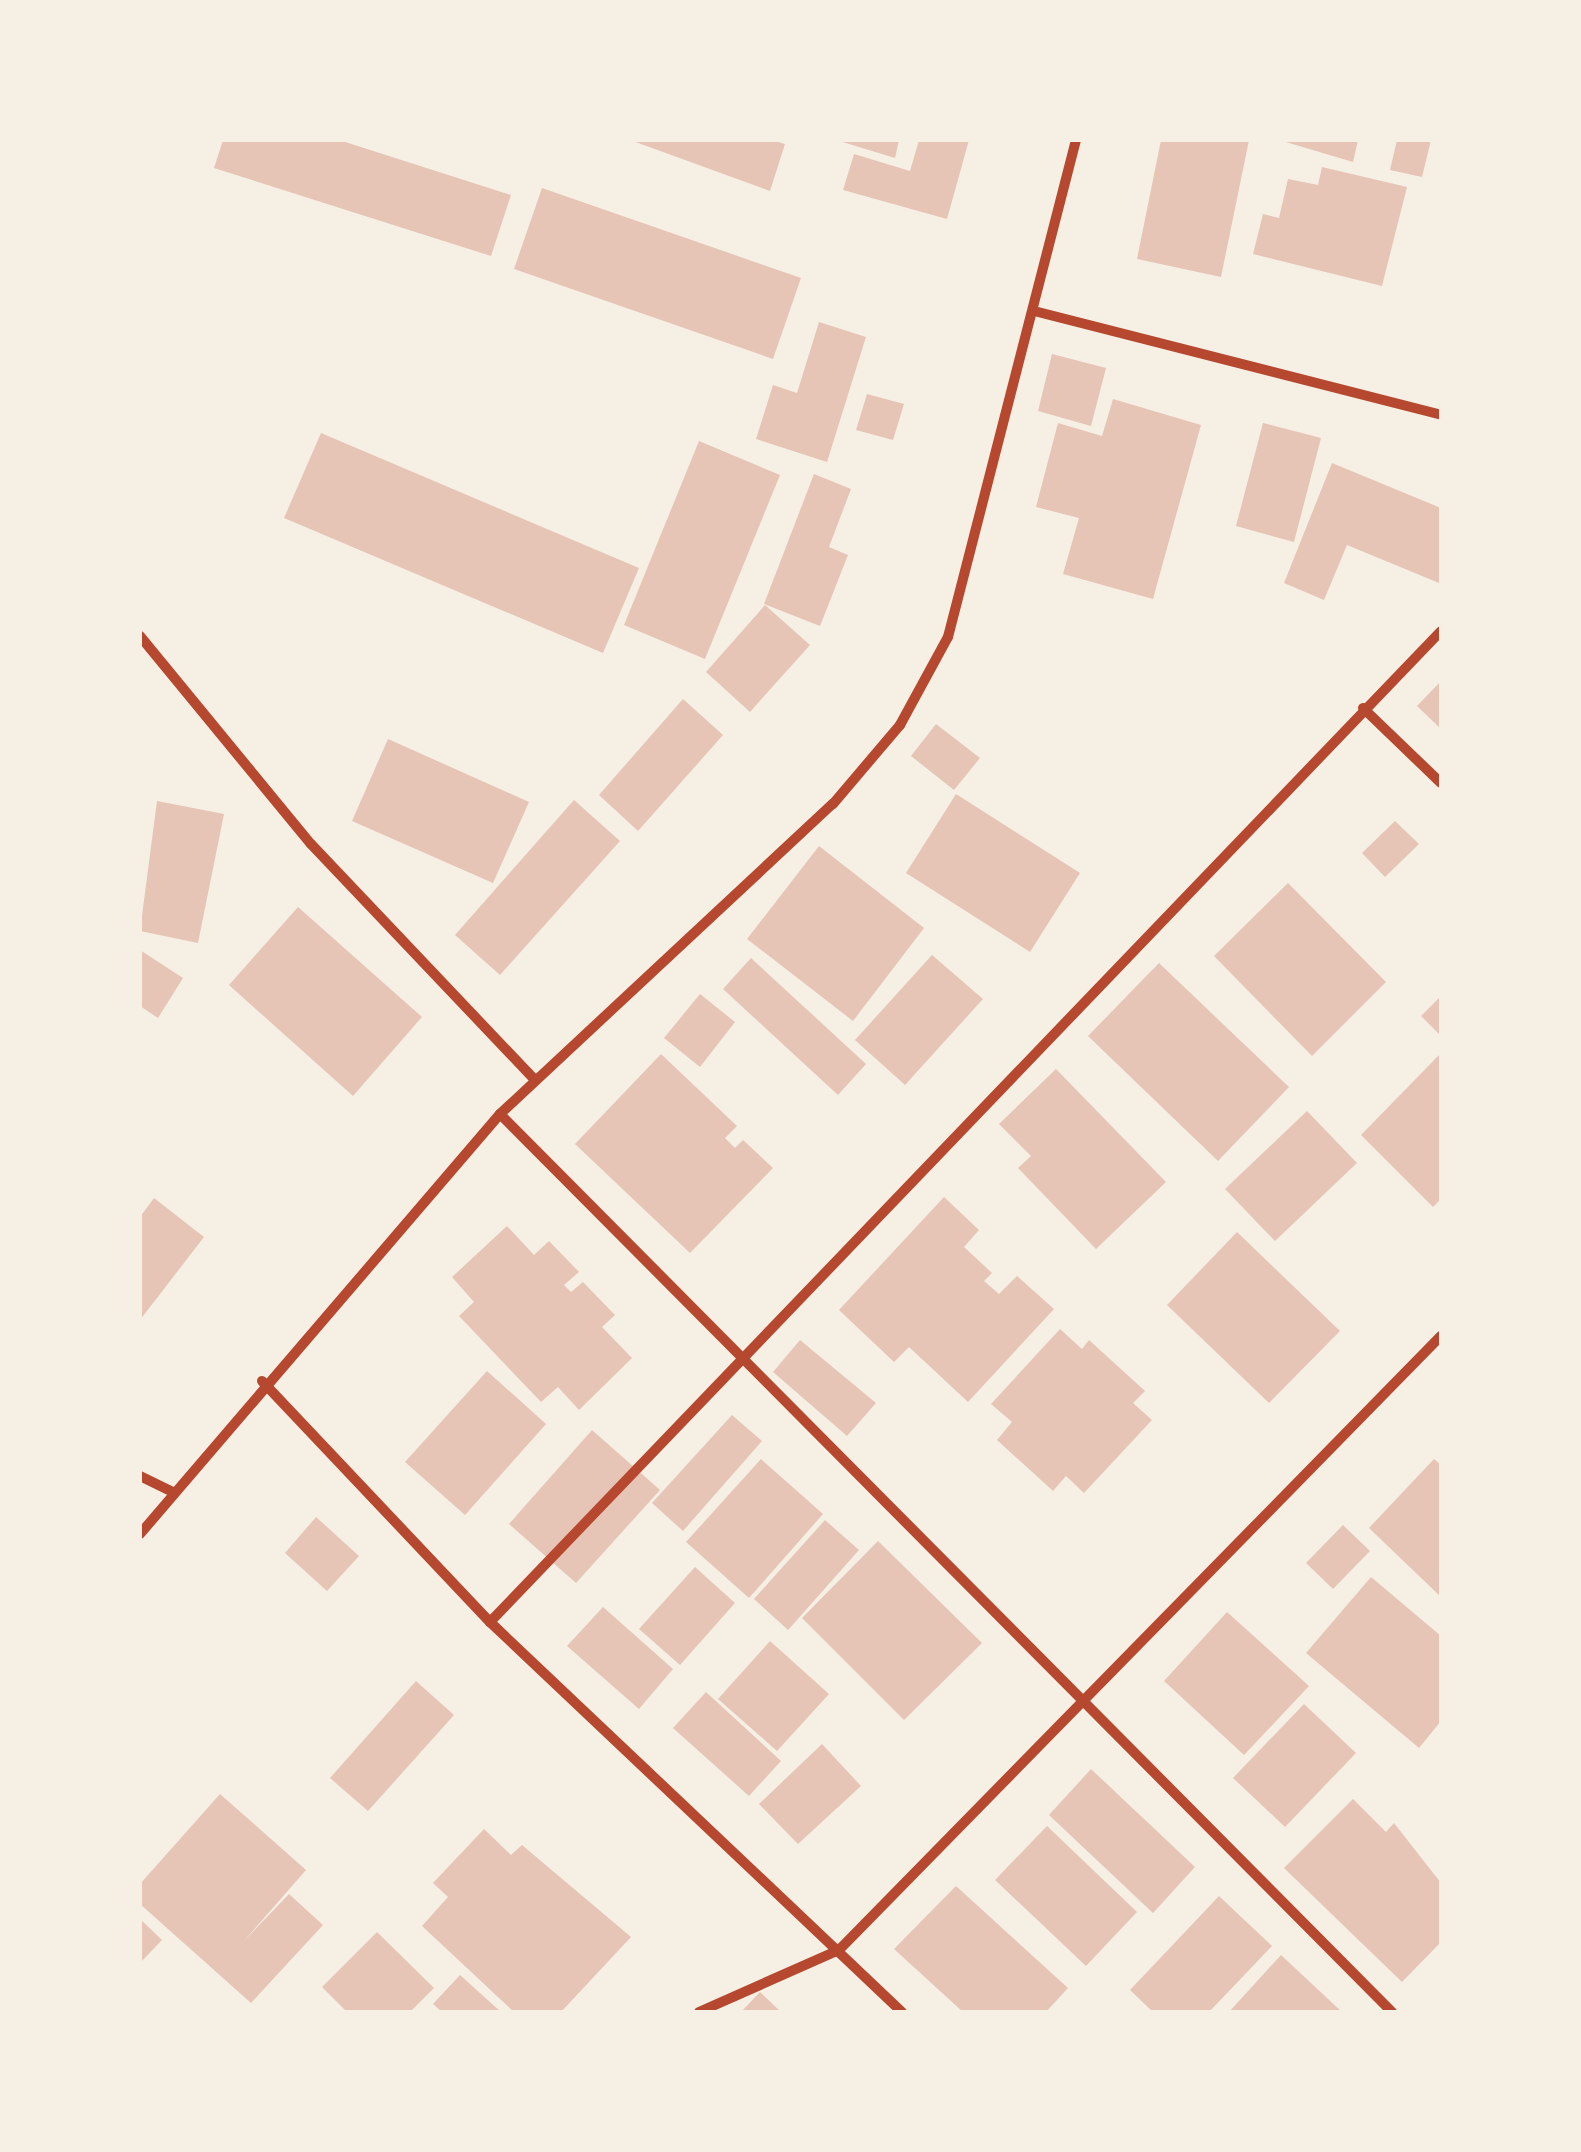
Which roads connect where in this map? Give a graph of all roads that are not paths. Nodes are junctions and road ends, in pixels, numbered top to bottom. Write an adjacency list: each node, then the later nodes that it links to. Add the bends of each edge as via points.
1 (1076, 140): 2 (street)
2 (1038, 312): 3 (street); 8 (street, via 948,637 900,725 832,804)
3 (1441, 415)
4 (1441, 631): 6 (street)
5 (140, 636): 8 (street, via 311,844)
6 (1363, 708): 7 (street); 11 (street)
7 (1441, 783)
8 (533, 1078): 9 (street)
9 (500, 1114): 11 (street); 12 (street)
10 (1441, 1336): 17 (street)
11 (751, 1360): 16 (street); 17 (street)
12 (262, 1381): 14 (street); 16 (street)
13 (140, 1476): 14 (street)
14 (173, 1492): 15 (street)
15 (140, 1534)
16 (490, 1622): 18 (street)
17 (1081, 1698): 18 (street); 21 (street)
18 (838, 1950): 19 (street); 20 (street)
19 (699, 2012)
20 (902, 2012)
21 (1392, 2012)

